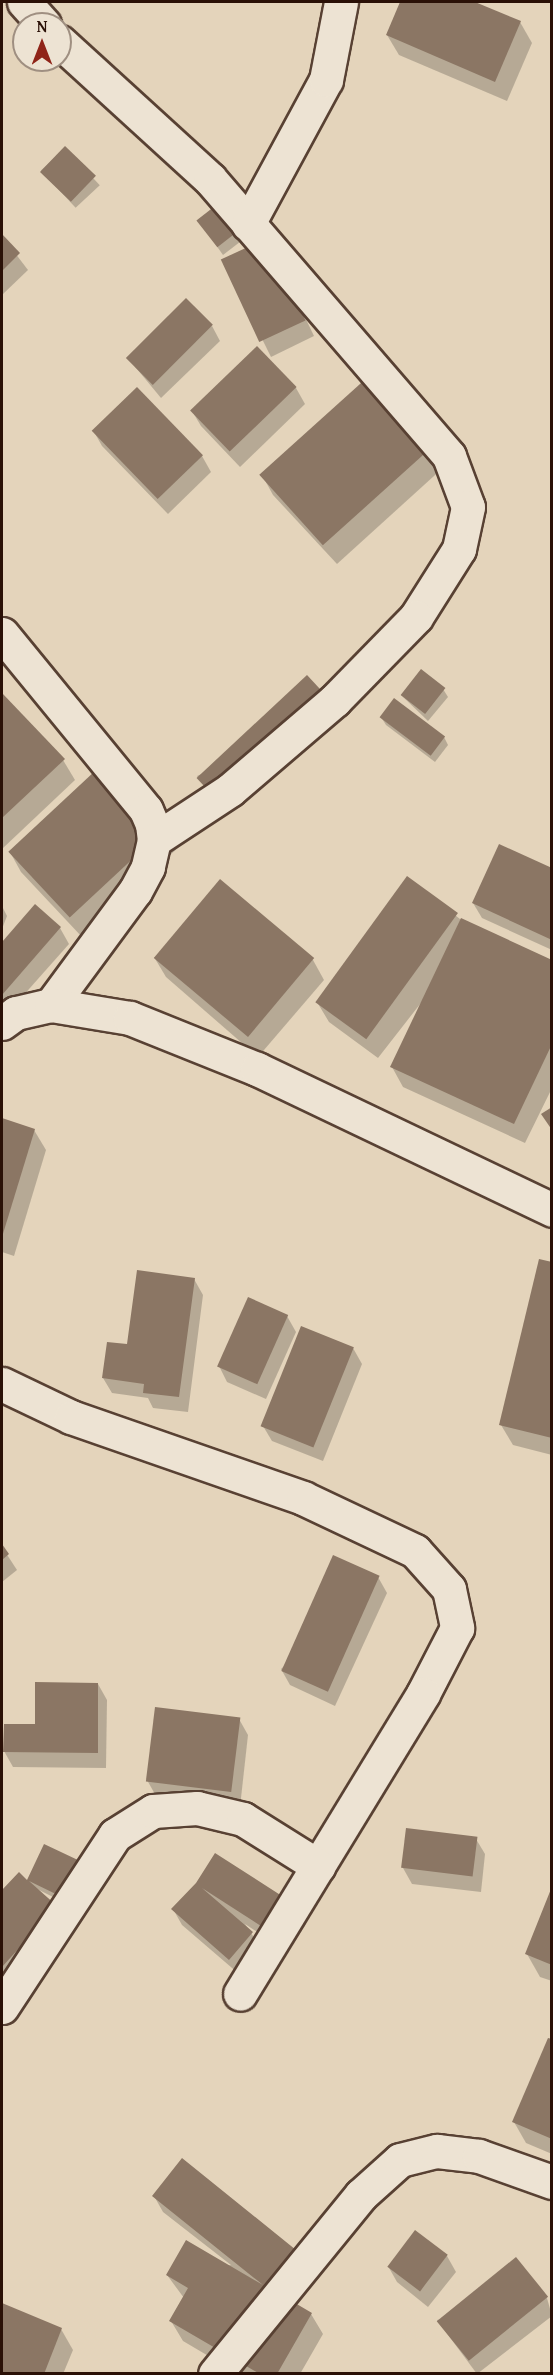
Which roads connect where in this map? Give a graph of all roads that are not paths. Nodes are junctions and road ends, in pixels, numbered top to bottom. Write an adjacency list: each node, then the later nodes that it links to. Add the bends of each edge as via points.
1 (341, 2): 3 (street, via 326,80)
2 (72, 53): 3 (street, via 210,179)
3 (248, 224): 5 (street, via 449,456 468,507 459,549 416,617 334,700 230,790)
4 (2, 634): 5 (street, via 146,810)
5 (154, 840): 6 (street, via 148,867 135,891)
6 (51, 1005): 7 (street, via 16,1013); 8 (street, via 130,1018 246,1065)
7 (2, 1023)
8 (552, 1210)
9 (2, 1384): 10 (street, via 71,1417 303,1498 415,1551 450,1589 457,1628 423,1694)
10 (318, 1866): 11 (street); 12 (street, via 243,1819 197,1808 153,1811 115,1834)
11 (240, 1994)
12 (2, 2007)
13 (552, 2182): 14 (street, via 479,2156 437,2151 400,2160 361,2195)
14 (215, 2373)

